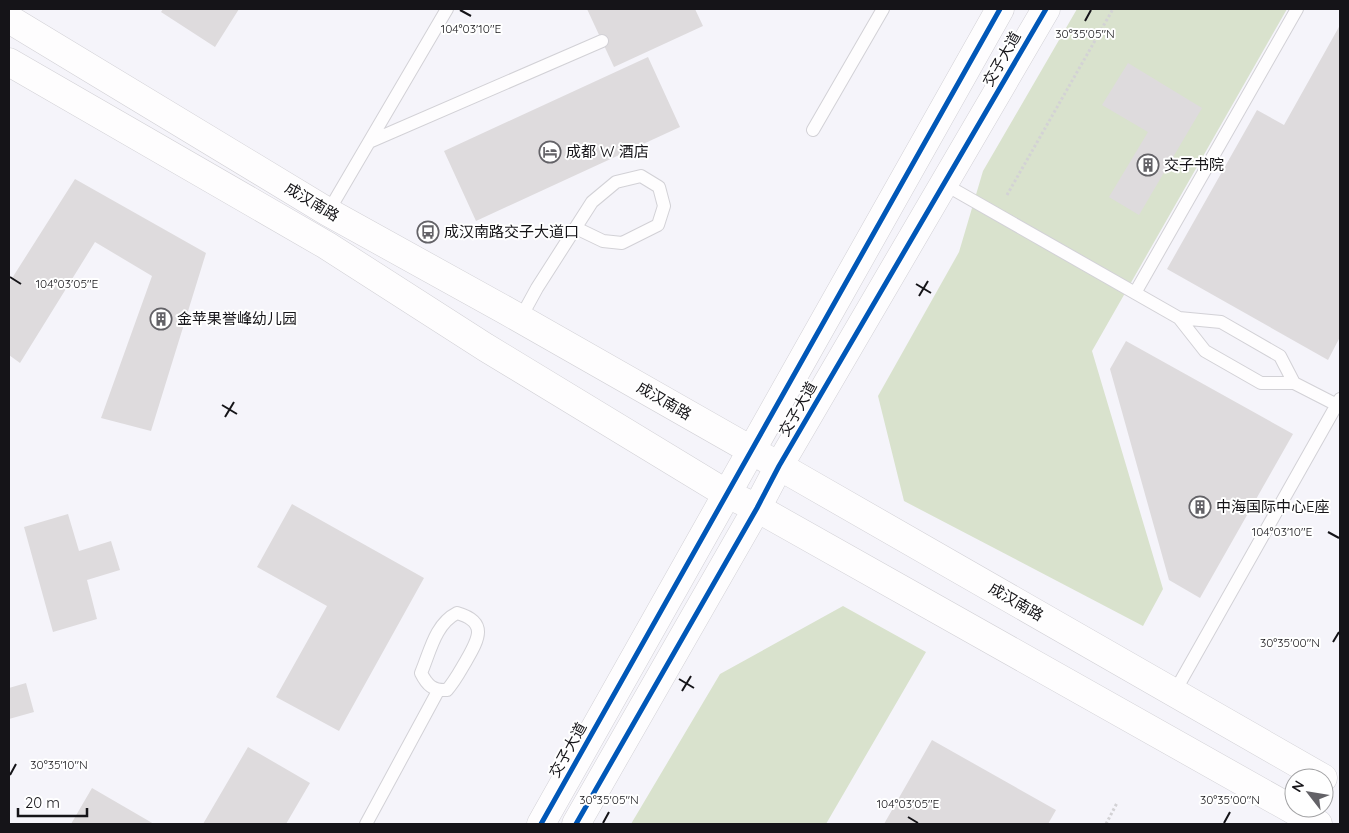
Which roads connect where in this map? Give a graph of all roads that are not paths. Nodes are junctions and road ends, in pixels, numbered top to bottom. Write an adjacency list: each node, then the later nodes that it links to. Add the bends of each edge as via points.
1 (447, 9): 10 (lane)
2 (883, 9): 9 (lane)
3 (1000, 9): 19 (main road, 交子大道)
4 (1046, 9): 11 (main road, 交子大道)
5 (1297, 9): 14 (lane)
6 (9, 19): 12 (main road, 成汉南路)
7 (602, 42): 10 (lane)
8 (9, 62): 21 (main road, 成汉南路, via 326,245)
9 (813, 130)
10 (369, 142): 12 (lane)
11 (944, 184): 14 (lane); 20 (main road, 交子大道)
12 (328, 212): 16 (main road, 成汉南路)
13 (576, 228): 13 (lane, via 592,202 616,182 641,176 659,187 664,206 658,225 622,243 603,241); 16 (lane)
14 (1135, 293): 15 (lane)
15 (1179, 318): 17 (lane, via 1205,351 1261,383); 17 (lane, via 1221,322 1280,356)
16 (520, 319): 19 (main road, 成汉南路)
17 (1294, 383): 18 (lane)
18 (1339, 402): 24 (lane)
19 (751, 450): 20 (main road, 成汉南路); 21 (main road, 交子大道)
20 (779, 466): 22 (main road, 交子大道); 24 (main road, 成汉南路)
21 (727, 494): 22 (main road, 成汉南路); 27 (main road, 交子大道)
22 (757, 508): 28 (main road, 交子大道); 29 (main road, 成汉南路)
23 (438, 691): 23 (lane, via 447,690 453,683 478,638 474,621 457,613 440,627 421,673 426,683); 26 (lane)
24 (1174, 693): 25 (main road, 成汉南路)
25 (1305, 768)
26 (366, 824)
27 (541, 824)
28 (576, 824)
29 (1318, 824)

